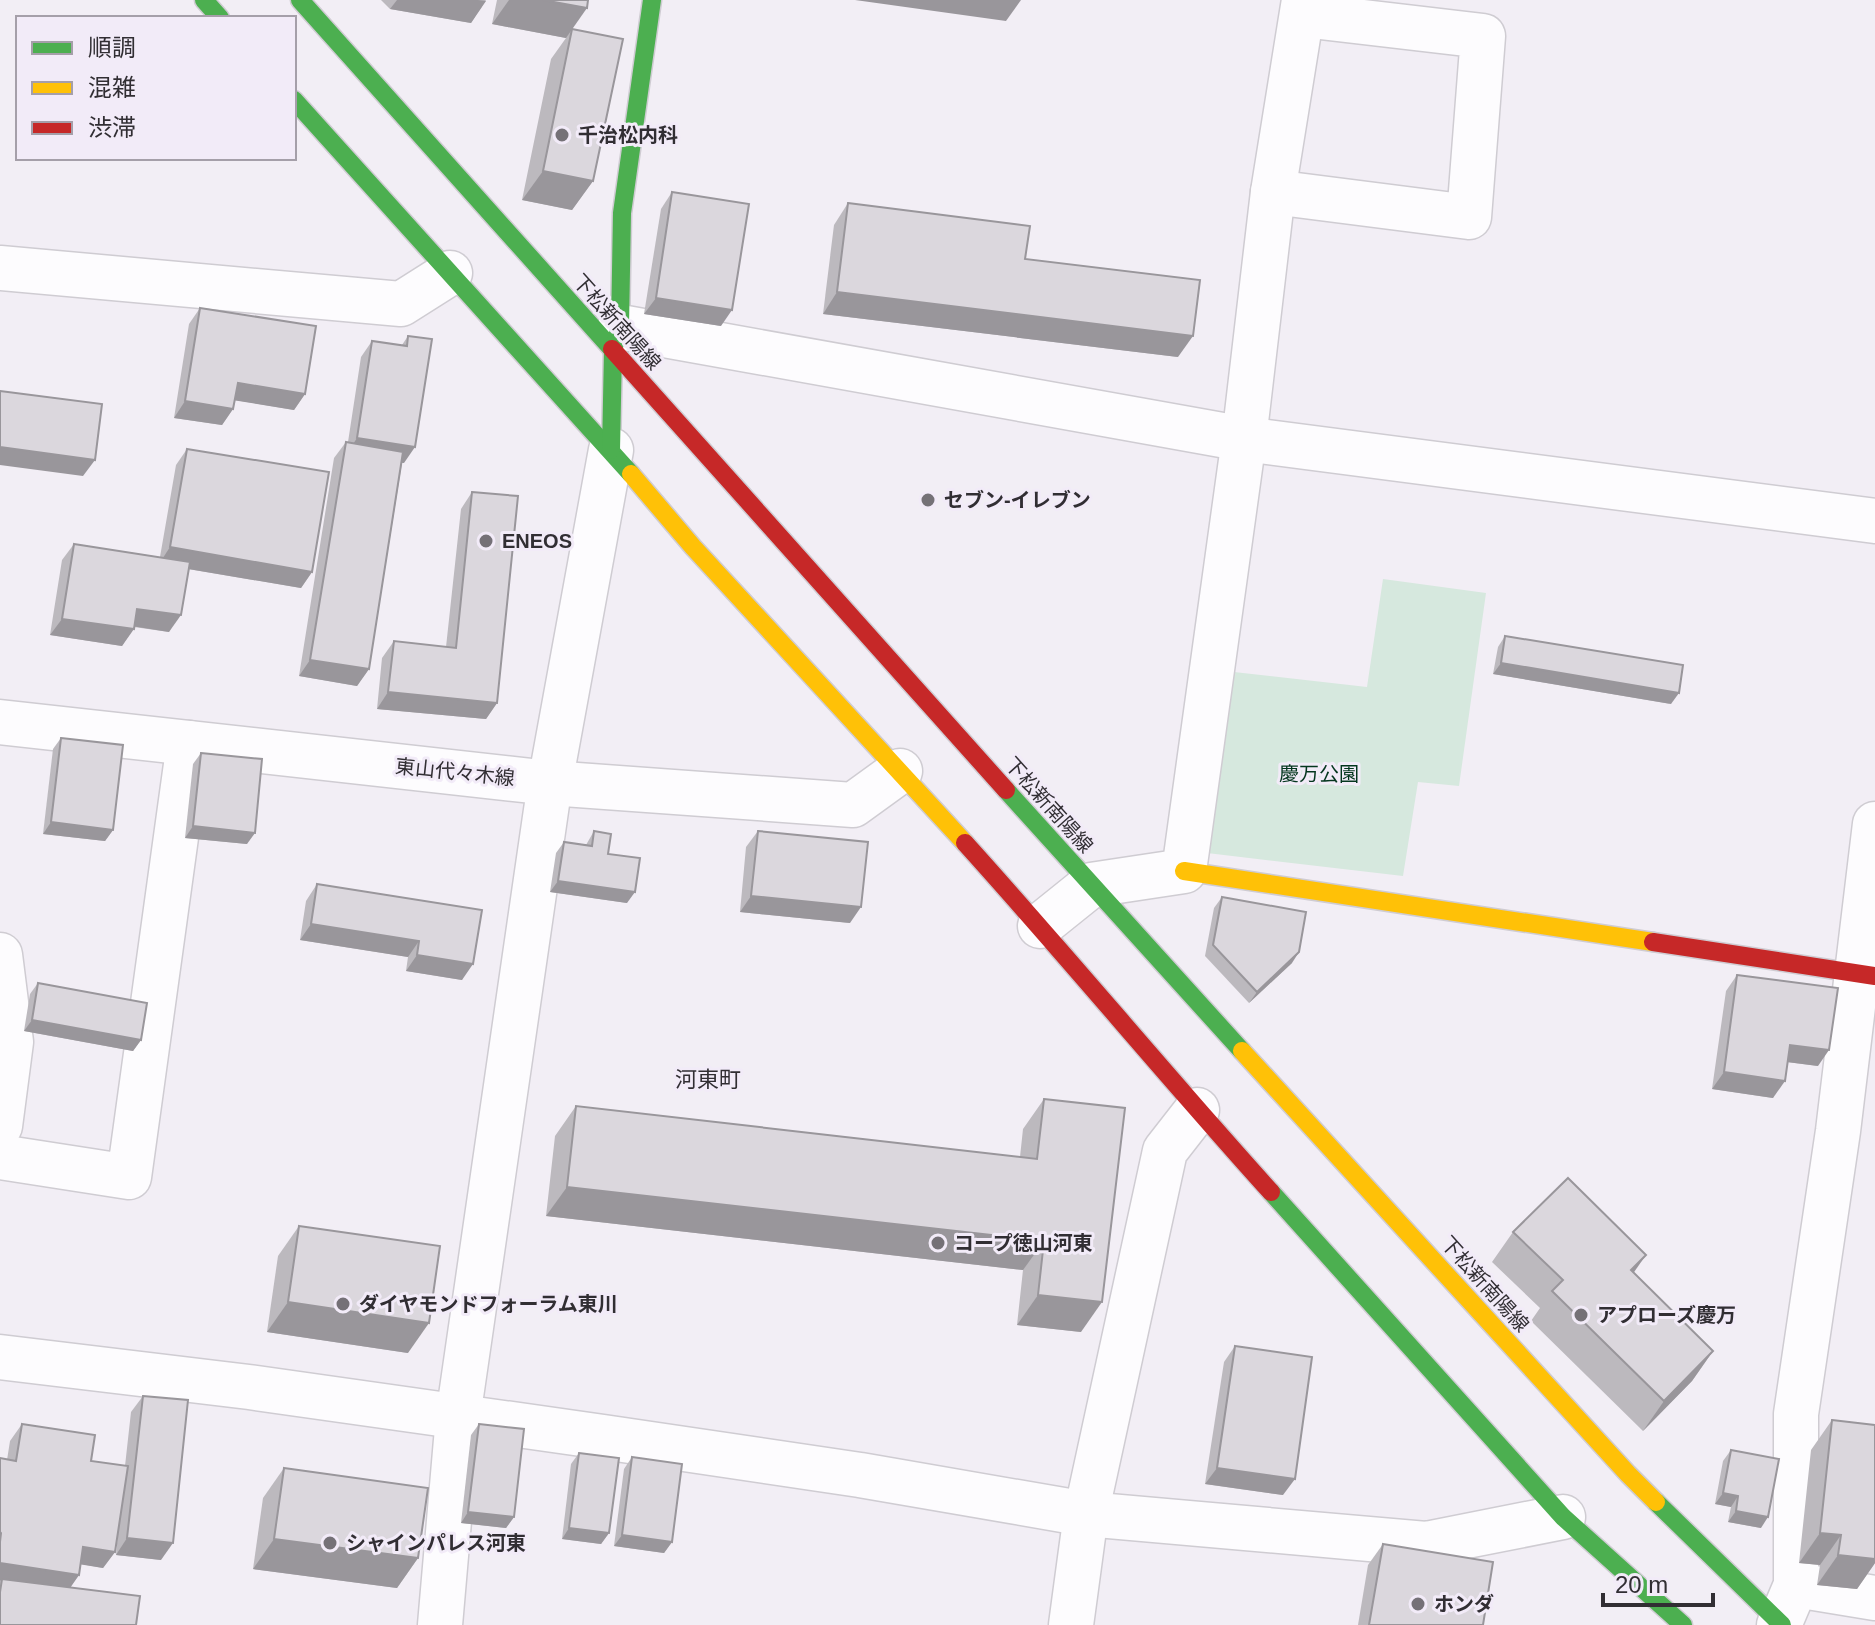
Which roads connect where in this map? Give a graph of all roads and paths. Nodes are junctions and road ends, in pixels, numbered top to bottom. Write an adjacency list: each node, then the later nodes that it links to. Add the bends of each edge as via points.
1 (204, 0): 5 (main road)
2 (300, 0): 10 (main road, 下松新南陽線, via 533,262)
3 (652, 0): 10 (main road, via 622,213)
4 (1303, 8): 7 (street); 7 (street, via 1483,36 1469,217)
5 (218, 16)
6 (296, 102): 9 (main road)
7 (1273, 192): 11 (street)
8 (0, 268): 9 (street, via 401,304)
9 (450, 273): 12 (main road)
10 (617, 338): 11 (street); 12 (main road); 20 (main road, 下松新南陽線)
11 (1244, 439): 13 (street); 19 (street)
12 (611, 450): 16 (main road); 17 (street)
13 (1875, 521)
14 (0, 722): 15 (street, 東山代々木線)
15 (189, 743): 17 (street, 東山代々木線); 26 (street, via 129,1177)
16 (900, 771): 17 (street, 東山代々木線, via 853,805); 21 (main road)
17 (550, 783): 28 (street)
18 (1875, 824): 23 (street)
19 (1184, 871): 20 (street); 23 (main road)
20 (1091, 885): 21 (street); 32 (main road, 下松新南陽線, via 1628,1474)
21 (1040, 926): 24 (main road)
22 (0, 955): 25 (street, via 11,1042)
23 (1866, 975): 32 (street, via 1796,1414)
24 (1197, 1110): 29 (street, via 1165,1151); 30 (main road)
25 (0, 1126)
26 (0, 1157)
27 (0, 1357): 28 (street)
28 (458, 1417): 29 (street, via 860,1475); 33 (street)
29 (1086, 1514): 30 (street, via 1426,1544); 34 (street)
30 (1563, 1517): 35 (main road)
31 (1875, 1598): 32 (street)
32 (1784, 1614)
33 (440, 1625)
34 (1071, 1625)
35 (1683, 1625)

